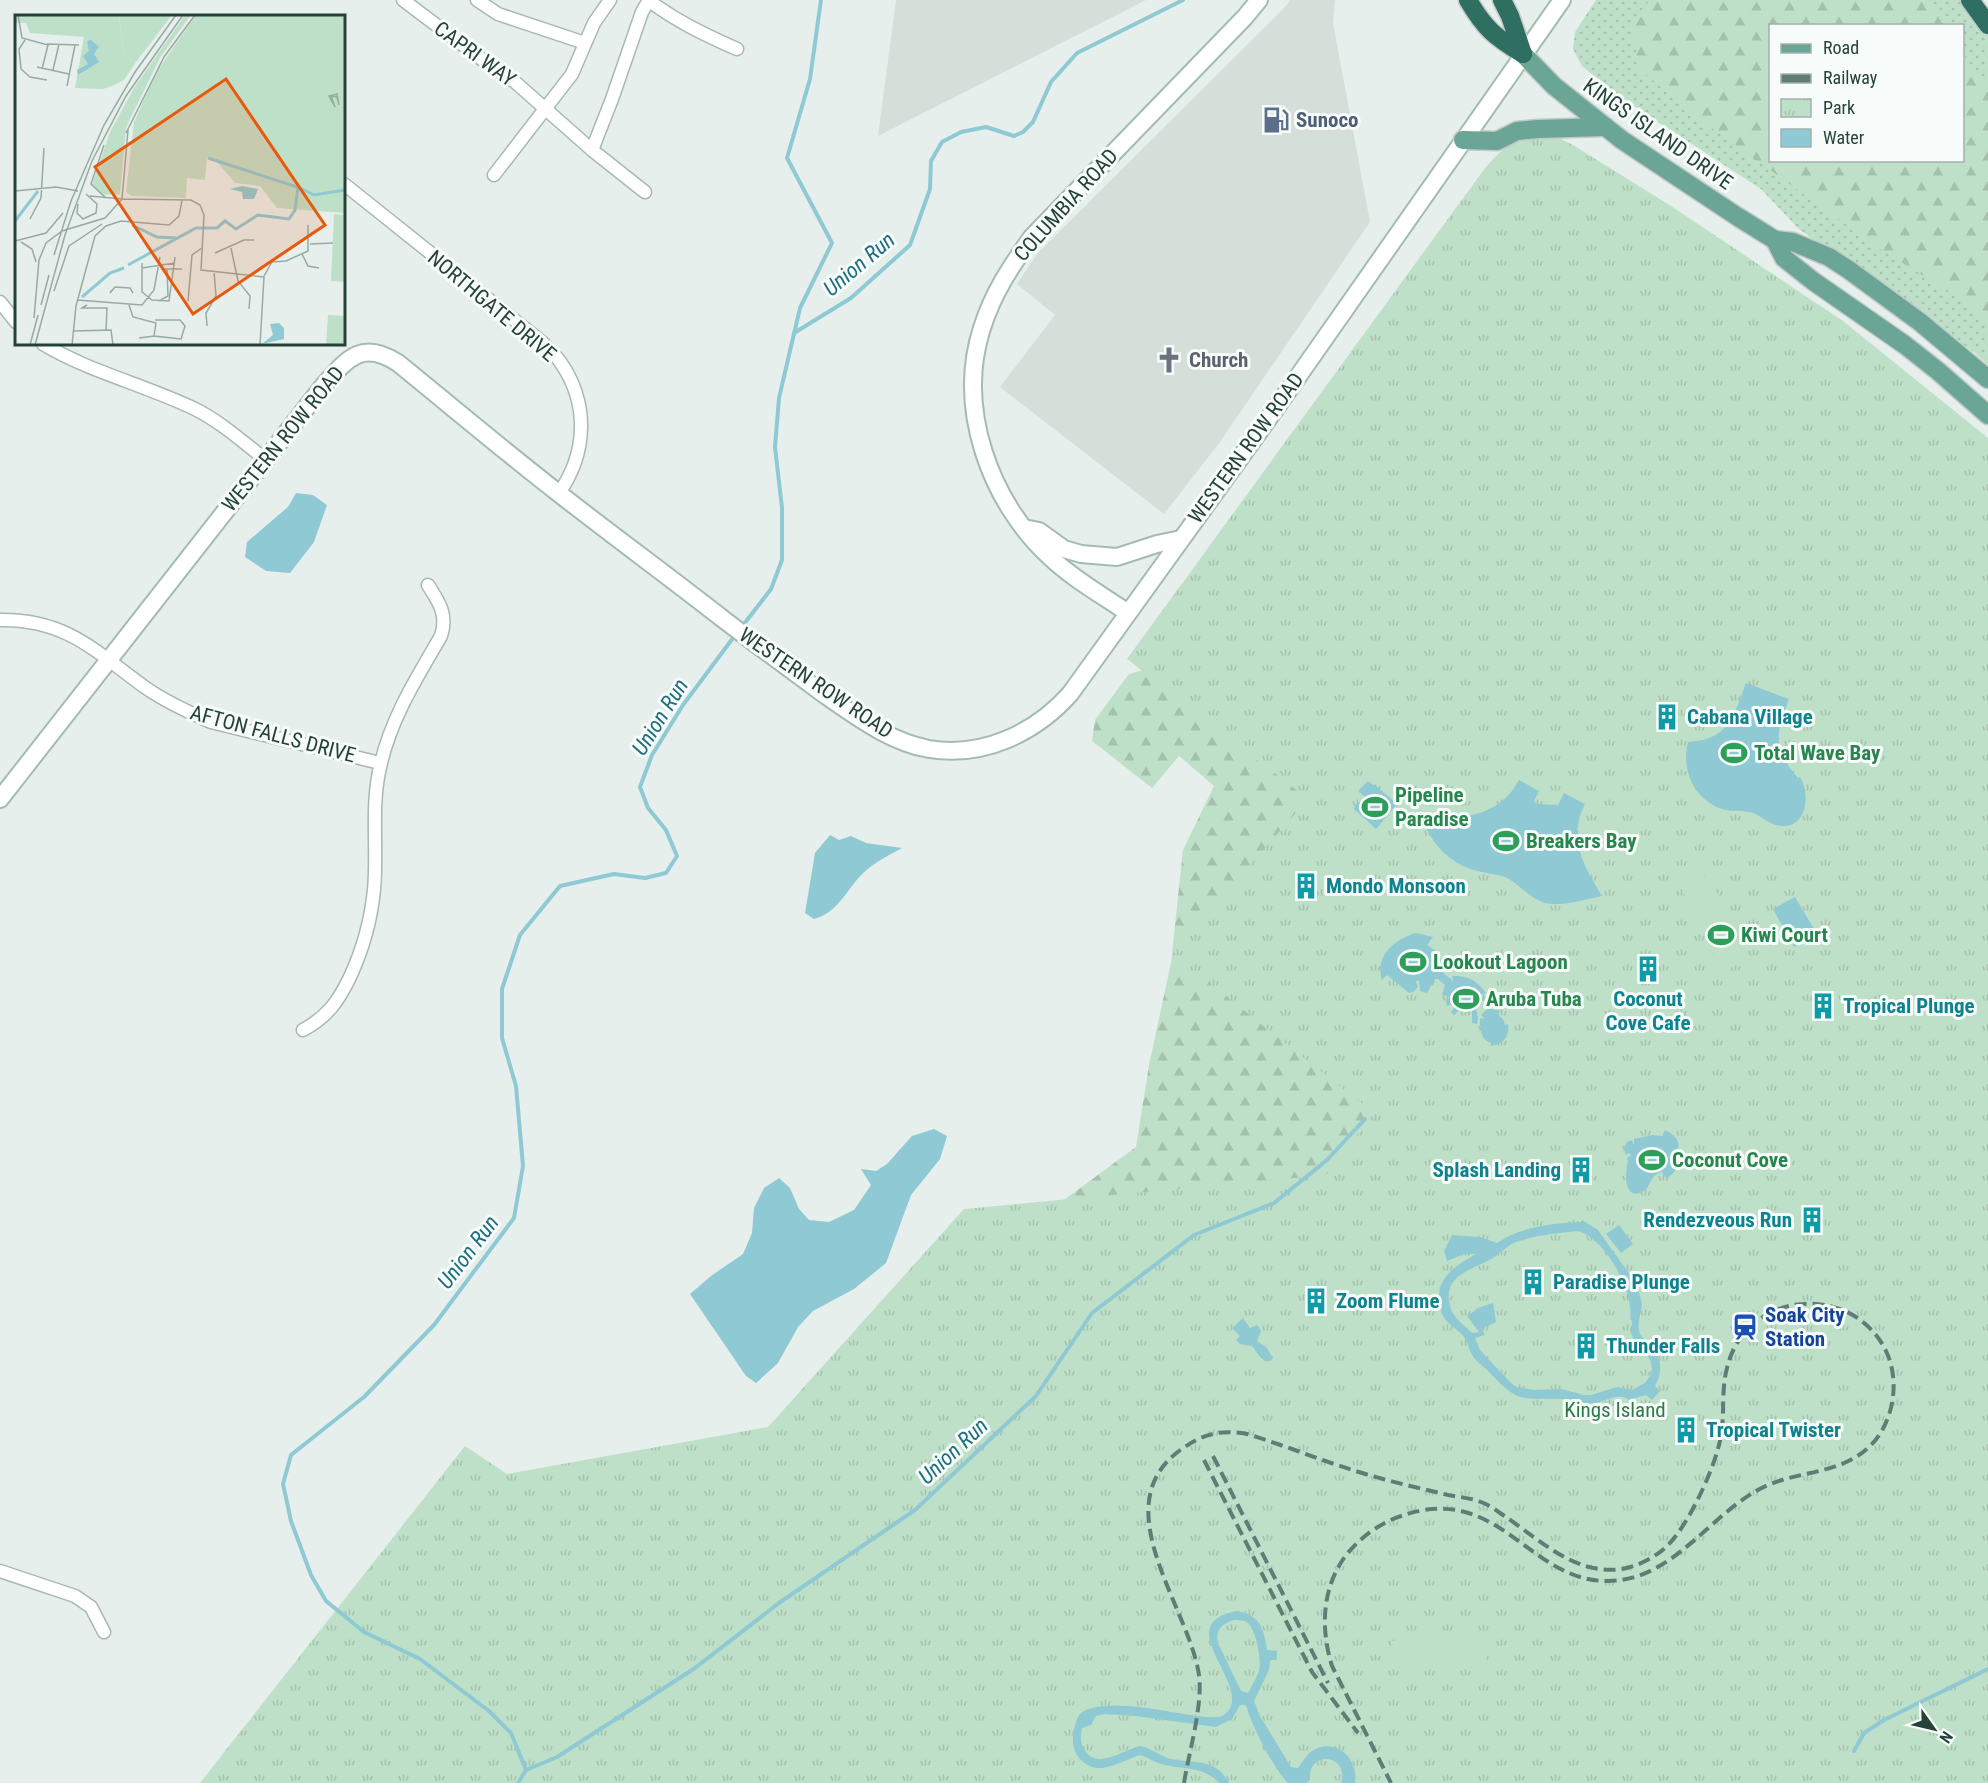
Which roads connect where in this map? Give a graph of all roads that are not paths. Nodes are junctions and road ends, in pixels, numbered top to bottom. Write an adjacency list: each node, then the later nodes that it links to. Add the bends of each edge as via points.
1 (403, 0): 14 (street, CAPRI WAY, via 515,82)
2 (477, 0): 11 (street, via 498,14)
3 (610, 0): 11 (street)
4 (648, 0): 12 (street, via 686,26); 17 (street)
5 (1259, 0): 29 (street, COLUMBIA ROAD, via 1032,237 995,296 982,330 974,371 974,398 989,468)
6 (1468, 0): 13 (highway, via 1498,39)
7 (1502, 0): 13 (highway)
8 (1562, 0): 13 (street, WESTERN ROW ROAD)
9 (1970, 0): 10 (highway)
10 (1988, 25)
11 (585, 43): 14 (street, via 572,74)
12 (737, 49)
13 (1523, 54): 15 (main road, KINGS ISLAND DRIVE, via 1554,86); 16 (street, WESTERN ROW ROAD)
14 (544, 110): 17 (street, CAPRI WAY); 18 (street)
15 (1604, 127): 16 (main road, via 1538,129 1508,134 1497,141); 21 (main road, KINGS ISLAND DRIVE)
16 (1463, 140): 30 (street, WESTERN ROW ROAD)
17 (592, 150): 20 (street, CAPRI WAY)
18 (494, 175)
19 (345, 185): 28 (street, NORTHGATE DRIVE, via 542,342 561,362 573,386 582,436 577,459)
20 (645, 192)
21 (1775, 240): 25 (main road, KINGS ISLAND DRIVE, via 1793,242 1849,270); 26 (main road, KINGS ISLAND DRIVE, via 1784,258 1905,345)
22 (0, 302): 23 (street)
23 (15, 321)
24 (45, 345): 27 (street, via 193,408)
25 (1988, 379)
26 (1988, 415)
27 (266, 460): 28 (street, WESTERN ROW ROAD, via 342,364 360,353 370,352 398,363); 34 (street, WESTERN ROW ROAD)
28 (559, 493): 32 (street, WESTERN ROW ROAD, via 855,715 895,738 929,749 974,750 996,745 1038,723 1070,694)
29 (1023, 528): 30 (street, via 1039,531 1064,549 1117,557); 32 (street, COLUMBIA ROAD, via 1051,558)
30 (1181, 539): 32 (street, WESTERN ROW ROAD)
31 (428, 585): 35 (street, via 442,609 444,627 396,716)
32 (1128, 613)
33 (0, 620): 34 (street, AFTON FALLS DRIVE, via 32,622 58,630)
34 (109, 659): 35 (street, AFTON FALLS DRIVE, via 161,698 211,722); 36 (street, WESTERN ROW ROAD)
35 (380, 763): 37 (street, via 374,888 367,933 358,960 332,1008)
36 (0, 799)
37 (303, 1030)
38 (0, 1571): 39 (street, via 75,1596 91,1607)
39 (104, 1632)

